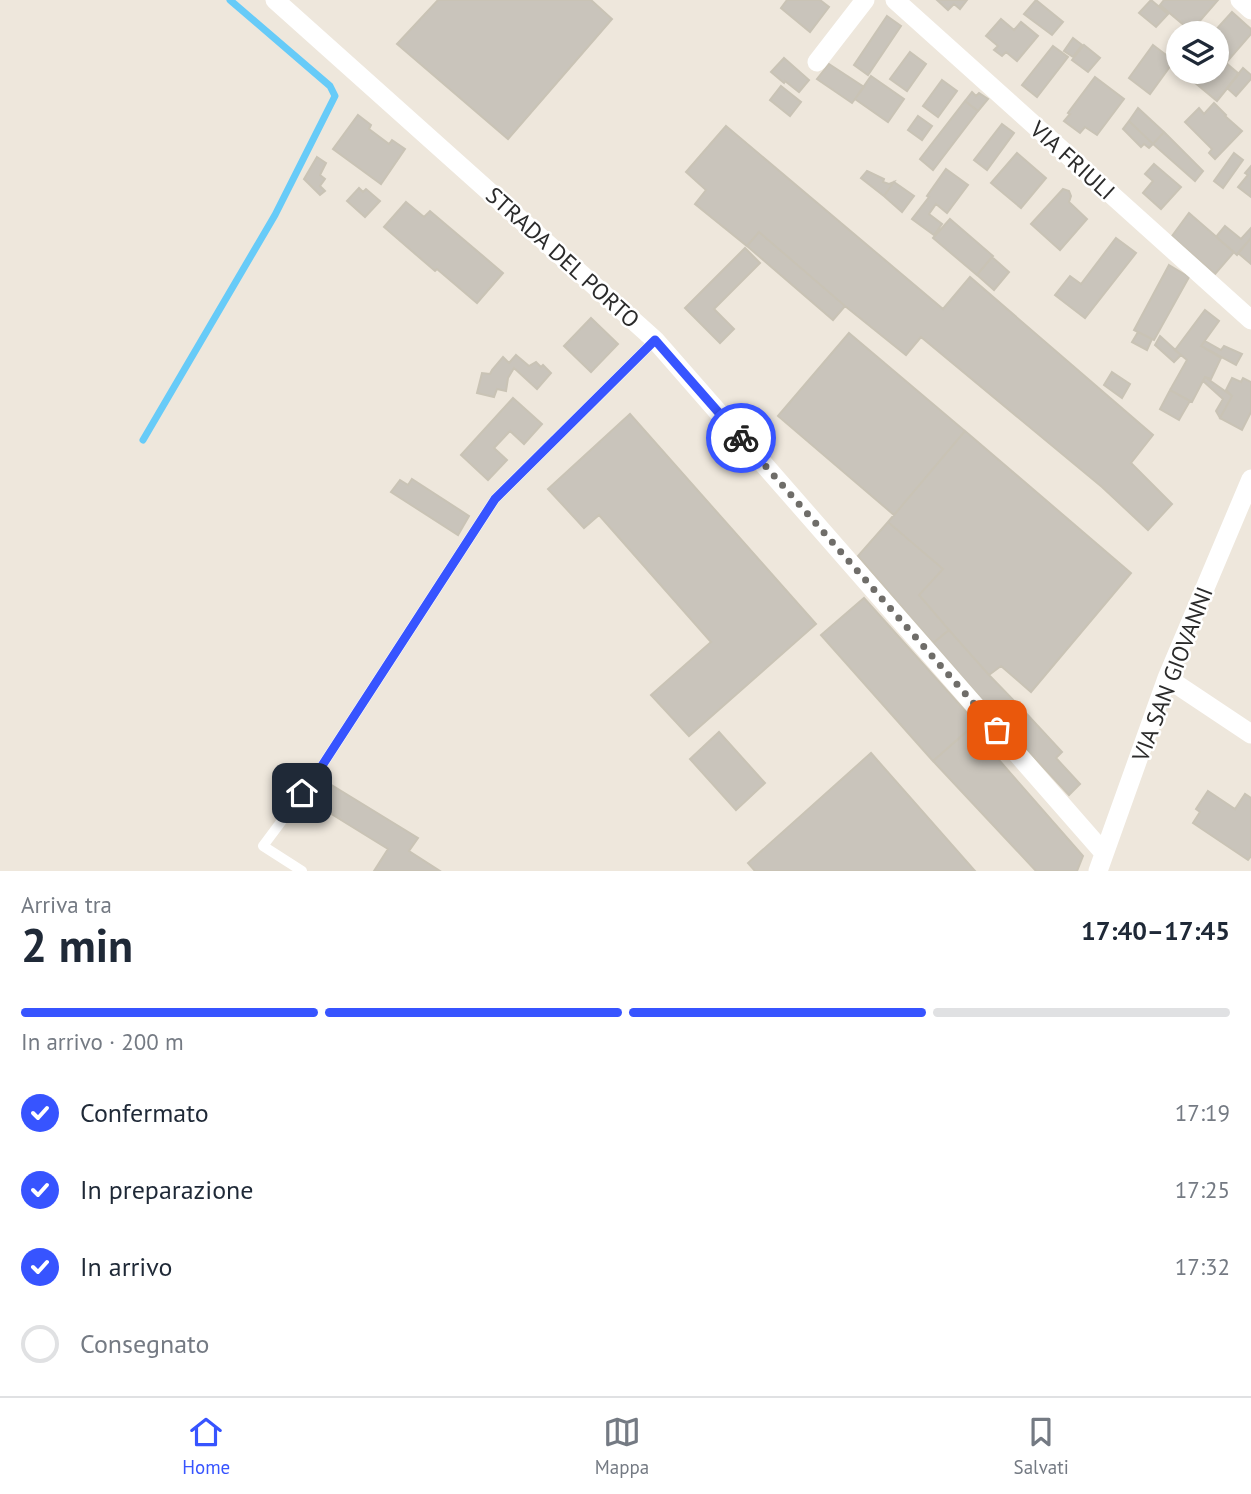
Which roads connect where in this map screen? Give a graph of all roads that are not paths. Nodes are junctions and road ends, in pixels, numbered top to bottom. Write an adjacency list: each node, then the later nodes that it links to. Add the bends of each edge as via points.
1 (275, 0): 8 (street, STRADA DEL PORTO)
2 (865, 0): 6 (street)
3 (895, 0): 7 (street, VIA FRIULI)
4 (1240, 0): 5 (street)
5 (1251, 10)
6 (817, 62)
7 (1251, 320)
8 (655, 340): 12 (street, STRADA DEL PORTO); 13 (lane, via 495,499 316,775 263,846)
9 (1251, 479): 10 (street, VIA SAN GIOVANNI)
10 (1167, 678): 11 (street); 12 (street, VIA SAN GIOVANNI)
11 (1251, 734)
12 (1101, 862)
13 (302, 871)

